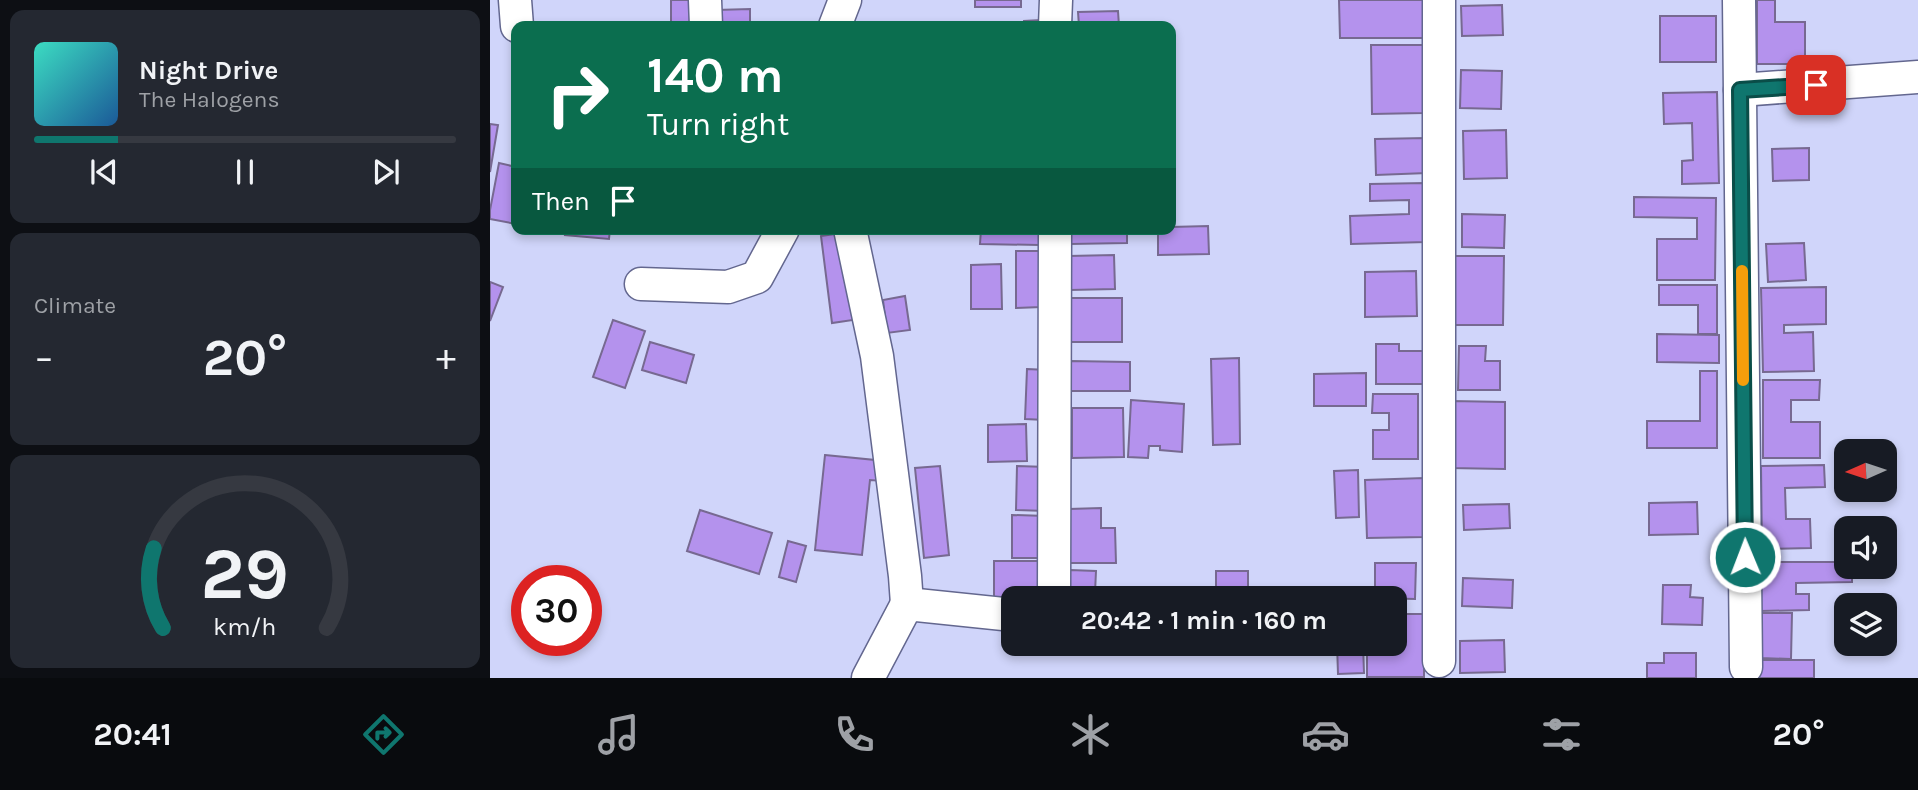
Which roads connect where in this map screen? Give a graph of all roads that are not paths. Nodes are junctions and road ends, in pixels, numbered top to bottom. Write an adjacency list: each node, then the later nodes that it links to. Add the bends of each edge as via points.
1 (515, 0): 7 (street)
2 (705, 0): 8 (street)
3 (845, 0): 9 (street)
4 (1056, 0): 10 (street)
5 (1439, 0): 20 (street)
6 (1739, 0): 12 (street)
7 (517, 21)
8 (706, 21)
9 (837, 21)
10 (1055, 21)
11 (1918, 77): 12 (street)
12 (1740, 90): 21 (street)
13 (780, 235): 16 (street, via 757,277 728,286)
14 (850, 235): 18 (street, via 877,356)
15 (1055, 235): 17 (street)
16 (641, 284)
17 (1054, 586)
18 (907, 604): 19 (street); 22 (street)
19 (1001, 614)
20 (1439, 661)
21 (1746, 667)
22 (868, 678)

